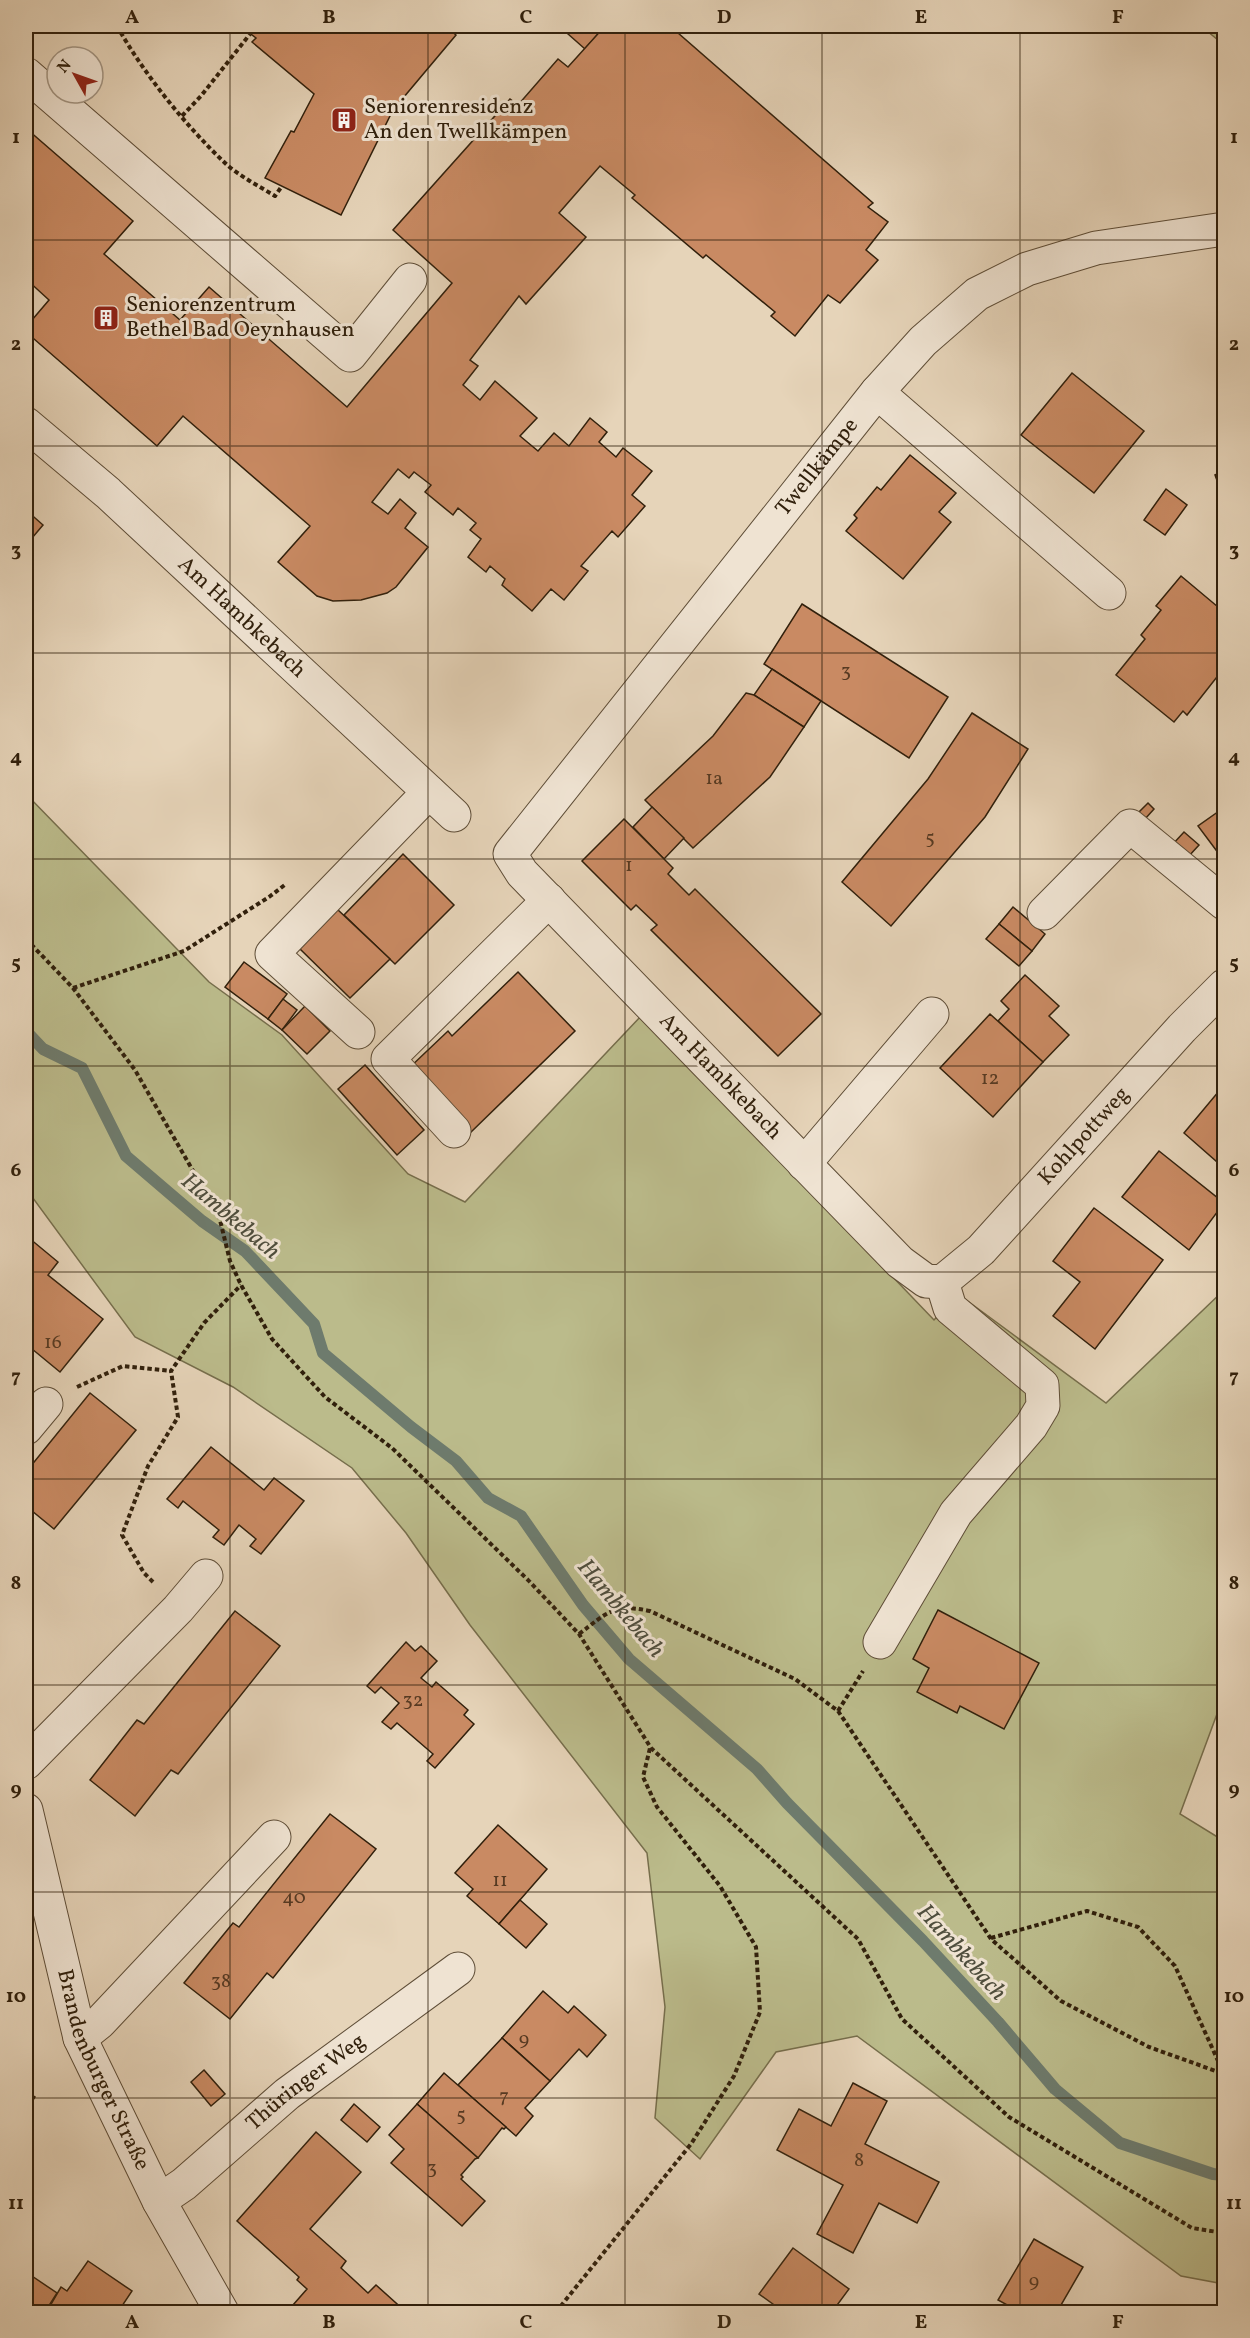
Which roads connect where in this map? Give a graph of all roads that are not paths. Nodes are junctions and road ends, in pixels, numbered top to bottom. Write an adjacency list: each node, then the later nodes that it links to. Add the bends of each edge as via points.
1 (26, 74): 3 (street, via 350,355)
2 (1224, 229): 4 (street, Twellkämpe, via 1096,248 1027,269 977,294 922,341)
3 (410, 280)
4 (877, 392): 6 (street); 9 (street, Twellkämpe)
5 (26, 424): 7 (street, Am Hambkebach, via 108,493)
6 (1109, 592)
7 (429, 792): 8 (street, Am Hambkebach); 15 (street, via 272,954)
8 (454, 815)
9 (510, 854): 10 (street, Am Hambkebach, via 522,873)
10 (549, 900): 16 (street, via 388,1059); 17 (street, Am Hambkebach)
11 (1224, 903): 12 (street, via 1130,826)
12 (1044, 913)
13 (1224, 986): 18 (street, Kohlpottweg, via 981,1250)
14 (932, 1014): 17 (street)
15 (358, 1032)
16 (454, 1131)
17 (804, 1164): 18 (street, Am Hambkebach, via 900,1262 926,1281)
18 (942, 1282): 22 (street, via 950,1308 1042,1385 1043,1406 1031,1426 956,1513)
19 (46, 1404): 20 (street)
20 (26, 1428)
21 (206, 1576): 23 (street)
22 (880, 1642)
23 (26, 1763)
24 (26, 1810): 27 (street, Brandenburger Straße)
25 (274, 1837): 27 (street, via 100,2022)
26 (458, 1969): 28 (street, Thüringer Weg, via 287,2094)
27 (80, 2038): 28 (street, Brandenburger Straße)
28 (159, 2201): 29 (street, Brandenburger Straße)
29 (222, 2313)

